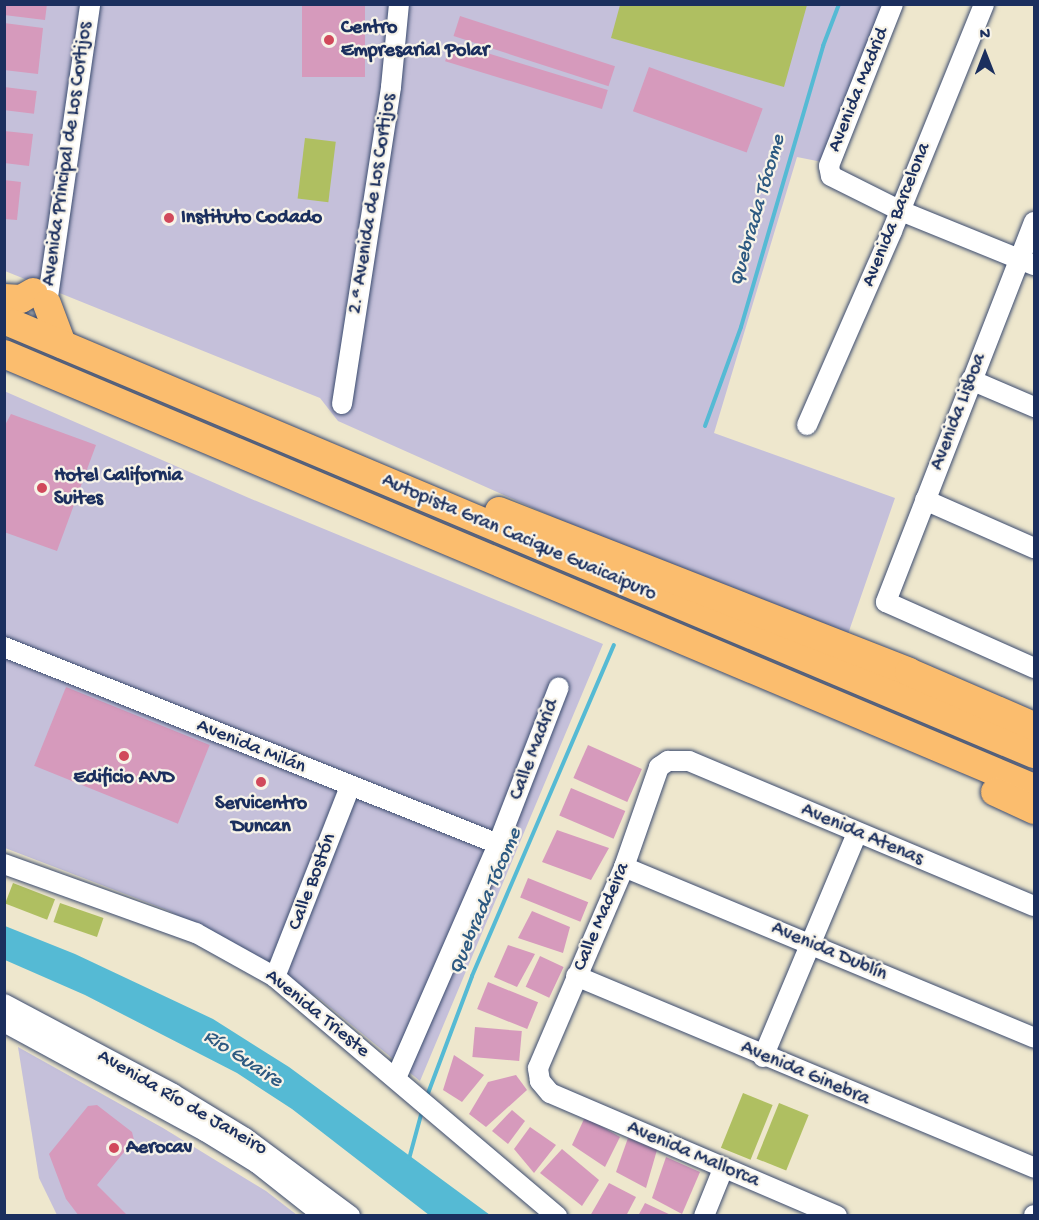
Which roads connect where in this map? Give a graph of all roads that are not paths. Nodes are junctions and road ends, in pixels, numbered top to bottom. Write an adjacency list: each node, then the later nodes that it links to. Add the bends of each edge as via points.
1 (82, 4): 10 (street, Avenida Principal de Los Cortijos)
2 (90, 4): 10 (street, Avenida Principal de Los Cortijos)
3 (399, 4): 17 (street, 2.ª Avenida de Los Cortijos, via 392,87)
4 (893, 4): 6 (street, Avenida Madrid, via 829,166 831,176)
5 (984, 4): 6 (street, Avenida Barcelona)
6 (900, 211): 8 (street); 19 (street, Avenida Barcelona)
7 (1035, 222): 8 (street, Avenida Lisboa)
8 (1027, 262): 16 (street, Avenida Lisboa)
9 (4, 298): 10 (highway)
10 (40, 298): 12 (highway)
11 (4, 320): 12 (highway, Autopista Gran Cacique Guaicaipuro)
12 (62, 344): 20 (highway, Autopista Gran Cacique Guaicaipuro)
13 (4, 354): 14 (highway, Autopista Gran Cacique Guaicaipuro)
14 (53, 375): 15 (highway); 23 (highway, Autopista Gran Cacique Guaicaipuro, via 400,524)
15 (4, 377)
16 (971, 381): 18 (street); 21 (street, Avenida Lisboa)
17 (342, 404)
18 (1035, 407)
19 (807, 425)
20 (278, 438): 26 (highway, via 383,466); 30 (highway, Autopista Gran Cacique Guaicaipuro)
21 (925, 500): 22 (street); 25 (street, Avenida Lisboa, via 886,602)
22 (1035, 548)
23 (619, 611): 33 (highway, Autopista Gran Cacique Guaicaipuro); 34 (highway, via 650,638)
24 (4, 647): 32 (street, Avenida Milán)
25 (1035, 668)
26 (909, 672): 28 (highway); 29 (highway)
27 (559, 687): 36 (street, Calle Madrid)
28 (1035, 718)
29 (1035, 726)
30 (1035, 754)
31 (689, 761): 35 (street, Avenida Atenas); 38 (street, Calle Madeira, via 668,760 659,767)
32 (350, 787): 36 (street, Avenida Milán); 42 (street, Calle Bostón)
33 (1035, 788)
34 (1035, 810)
35 (857, 833): 39 (street, Avenida Atenas); 40 (street)
36 (498, 844): 47 (street, Calle Madrid)
37 (4, 864): 42 (street, Avenida Trieste, via 196,933)
38 (624, 867): 40 (street, Avenida Dublín); 41 (street, Calle Madeira)
39 (1035, 906)
40 (809, 944): 45 (street, Avenida Dublín); 46 (street)
41 (576, 976): 46 (street, Avenida Ginebra); 48 (street, Calle Madeira, via 538,1068 540,1081)
42 (275, 977): 47 (street, Avenida Trieste)
43 (4, 1004): 52 (street, Avenida Río de Janeiro, via 210,1116 275,1157)
44 (4, 1022): 51 (street, Avenida Río de Janeiro, via 205,1131 257,1163)
45 (1035, 1038)
46 (763, 1057): 49 (street, Avenida Ginebra)
47 (396, 1078): 53 (street, Avenida Trieste)
48 (550, 1093): 50 (street, Avenida Mallorca)
49 (1035, 1168)
50 (723, 1169): 54 (street); 55 (street, Avenida Mallorca)
51 (324, 1215)
52 (350, 1215)
53 (557, 1215)
54 (704, 1215)
55 (837, 1215)

